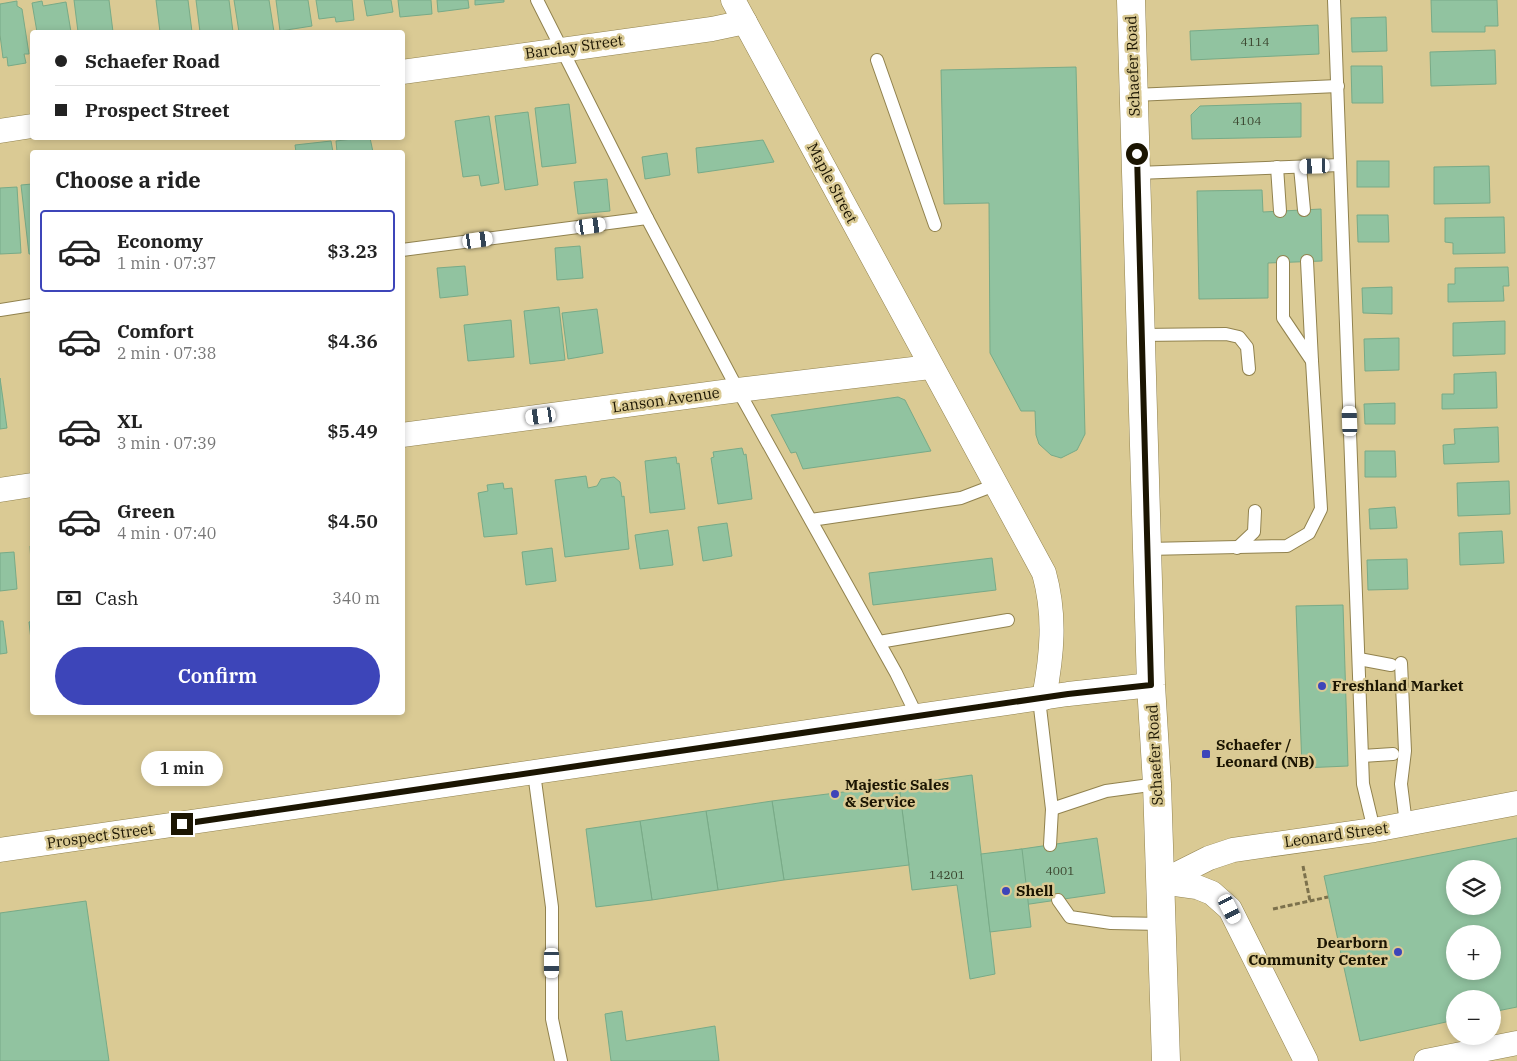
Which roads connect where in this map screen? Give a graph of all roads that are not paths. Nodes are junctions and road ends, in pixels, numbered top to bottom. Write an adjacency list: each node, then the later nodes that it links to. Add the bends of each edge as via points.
1 (537, 0): 6 (lane)
2 (733, 0): 5 (street, Maple Street)
3 (1131, 0): 10 (main road, Schaefer Road)
4 (1334, 0): 9 (lane)
5 (745, 22): 6 (street, Barclay Street); 28 (street, Maple Street)
6 (563, 48): 8 (street, Barclay Street); 19 (lane)
7 (877, 60): 20 (lane)
8 (405, 72)
9 (1338, 86): 10 (lane); 13 (lane)
10 (1134, 95): 16 (main road, Schaefer Road)
11 (30, 126): 12 (street)
12 (0, 131)
13 (1340, 165): 15 (lane); 41 (lane)
14 (1277, 167): 15 (lane); 16 (lane); 18 (lane)
15 (1300, 167): 17 (lane)
16 (1137, 174): 26 (main road, Schaefer Road)
17 (1304, 210)
18 (1280, 211)
19 (647, 218): 21 (lane); 30 (lane)
20 (935, 225)
21 (405, 250)
22 (1283, 262): 27 (lane, via 1284,318)
23 (1307, 262): 27 (lane)
24 (30, 305): 25 (lane)
25 (0, 310)
26 (1141, 335): 29 (lane, via 1226,334 1240,337 1247,348); 38 (main road, Schaefer Road)
27 (1312, 361): 37 (lane, via 1321,509 1309,533 1287,546)
28 (930, 367): 30 (street, Lanson Avenue); 32 (street, Maple Street)
29 (1248, 369)
30 (738, 390): 31 (street, Lanson Avenue); 36 (lane)
31 (405, 435)
32 (995, 484): 36 (lane, via 961,498); 43 (street, Maple Street, via 1044,573 1048,590 1053,637)
33 (30, 485): 34 (street)
34 (0, 490)
35 (1255, 511): 37 (lane, via 1254,532)
36 (811, 520): 40 (lane)
37 (1237, 548): 38 (lane)
38 (1147, 549): 42 (main road, Schaefer Road)
39 (1008, 620): 40 (lane)
40 (879, 642): 44 (lane)
41 (1358, 658): 46 (lane); 51 (lane, via 1396,664 1405,751 1402,784)
42 (1151, 685): 43 (street, Prospect Street); 48 (main road, Schaefer Road)
43 (1041, 699): 44 (street, Prospect Street); 50 (lane)
44 (918, 718): 47 (street, Prospect Street)
45 (1393, 754): 46 (lane)
46 (1362, 756): 52 (lane, via 1363,784)
47 (534, 773): 54 (street, Prospect Street); 59 (lane, via 552,907 552,1019)
48 (1157, 784): 50 (lane, via 1106,791); 55 (main road, Schaefer Road)
49 (1517, 803): 51 (street, Leonard Street)
50 (1052, 809): 53 (lane)
51 (1406, 824): 52 (street, Leonard Street)
52 (1374, 830): 55 (street, Leonard Street, via 1233,850)
53 (1050, 845)
54 (0, 850)
55 (1161, 882): 57 (main road, Schaefer Road); 61 (street, via 1197,887 1212,893 1230,909)
56 (1058, 900): 57 (lane, via 1070,917 1111,923)
57 (1162, 924): 60 (main road, Schaefer Road)
58 (1517, 1043): 62 (street)
59 (561, 1061)
60 (1166, 1061)
61 (1306, 1061)
62 (1426, 1061)

